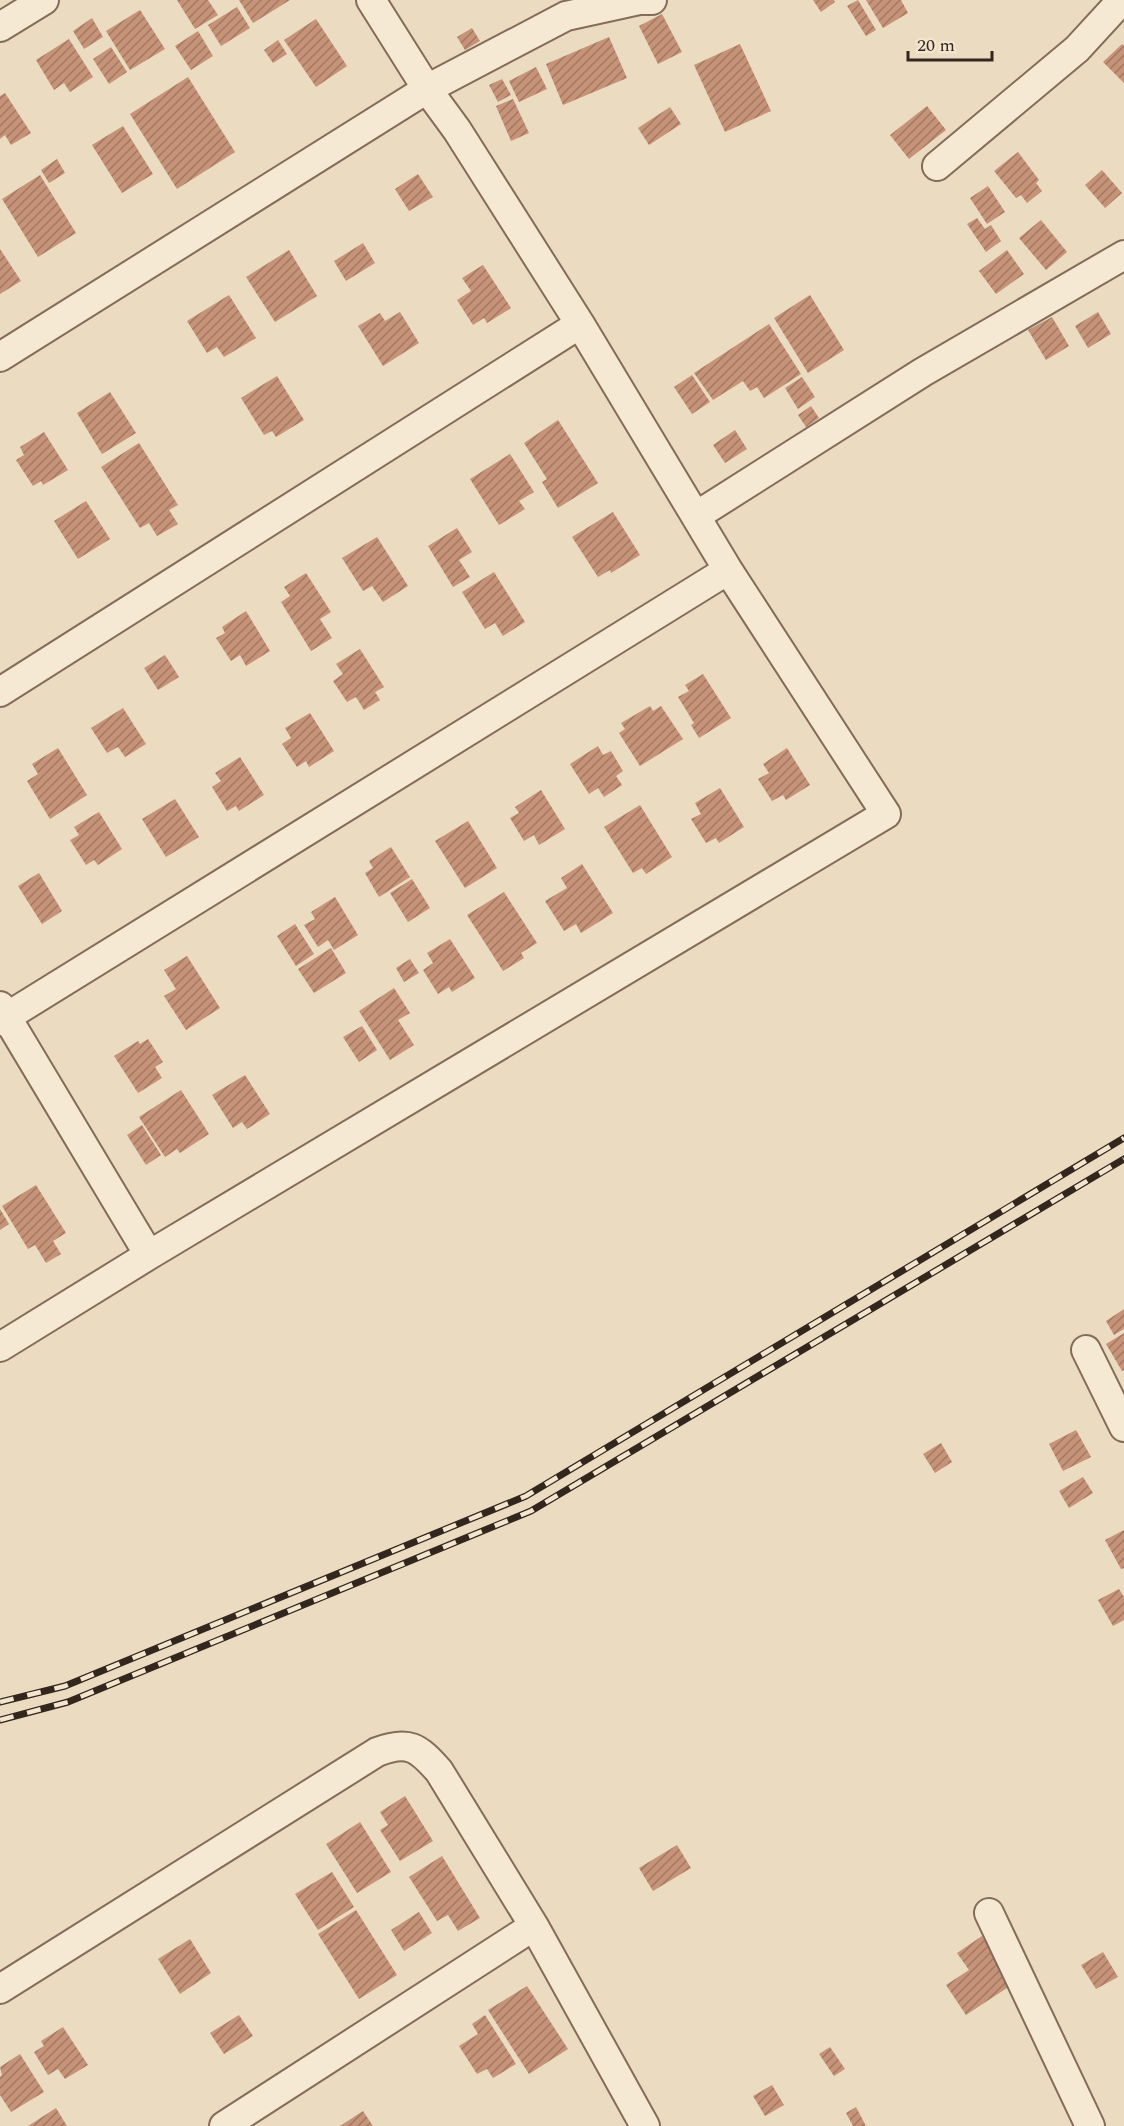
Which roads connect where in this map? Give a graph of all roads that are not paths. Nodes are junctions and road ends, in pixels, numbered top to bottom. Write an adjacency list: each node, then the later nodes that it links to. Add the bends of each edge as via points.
1 (44, 0): 5 (street)
2 (370, 0): 6 (street)
3 (652, 0): 6 (street, via 566,16)
4 (1122, 0): 7 (street, via 1077,49)
5 (0, 27)
6 (427, 89): 9 (street); 10 (street)
7 (937, 166)
8 (1124, 255): 11 (street, via 924,372)
9 (580, 324): 11 (street); 13 (street)
10 (0, 357)
11 (696, 516): 12 (street)
12 (728, 570): 14 (street); 15 (street, via 886,814)
13 (0, 692)
14 (2, 1014): 15 (street)
15 (149, 1256): 16 (street)
16 (0, 1347)
17 (1086, 1350): 18 (street)
18 (1124, 1427)
19 (989, 1914): 24 (street)
20 (534, 1926): 21 (street, via 440,1771 412,1746 393,1746 376,1752); 22 (street); 23 (street)
21 (0, 1989)
22 (224, 2126)
23 (645, 2126)
24 (1090, 2126)

